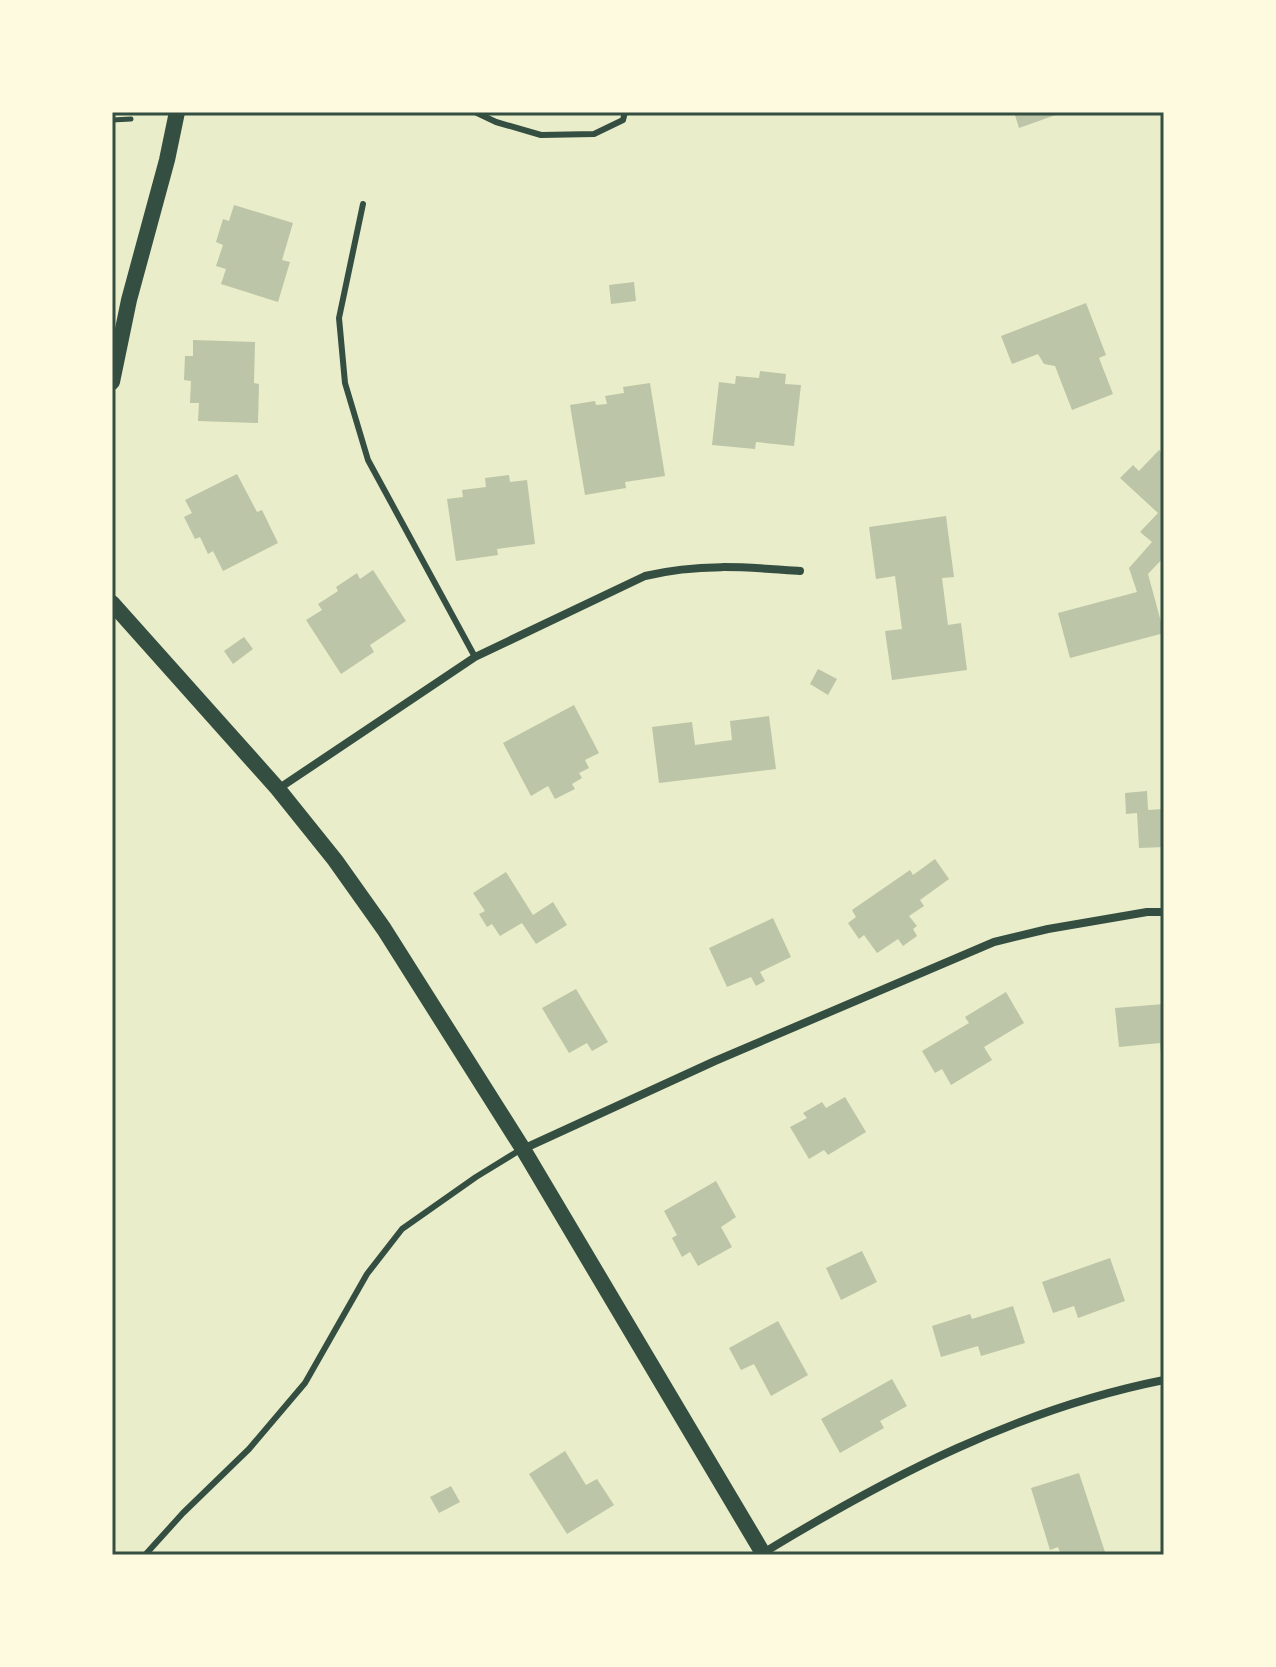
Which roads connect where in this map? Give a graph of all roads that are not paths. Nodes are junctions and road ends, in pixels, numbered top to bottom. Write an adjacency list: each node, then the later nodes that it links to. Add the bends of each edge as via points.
1 (177, 112): 5 (main road)
2 (475, 112): 3 (lane, via 541,135 594,134 623,120)
3 (625, 112)
4 (363, 204): 10 (lane, via 339,318 345,383 368,460)
5 (129, 300): 6 (main road); 7 (main road)
6 (112, 331)
7 (112, 382)
8 (800, 571): 10 (street, via 722,565 645,576)
9 (113, 601): 11 (main road)
10 (475, 657): 11 (street)
11 (278, 789): 13 (main road, via 384,929)
12 (1164, 912): 13 (street, via 994,942)
13 (523, 1149): 15 (main road); 16 (lane, via 402,1229 367,1274 305,1383)
14 (1164, 1380): 15 (street, via 1086,1398 1001,1427)
15 (763, 1554)
16 (145, 1555)

